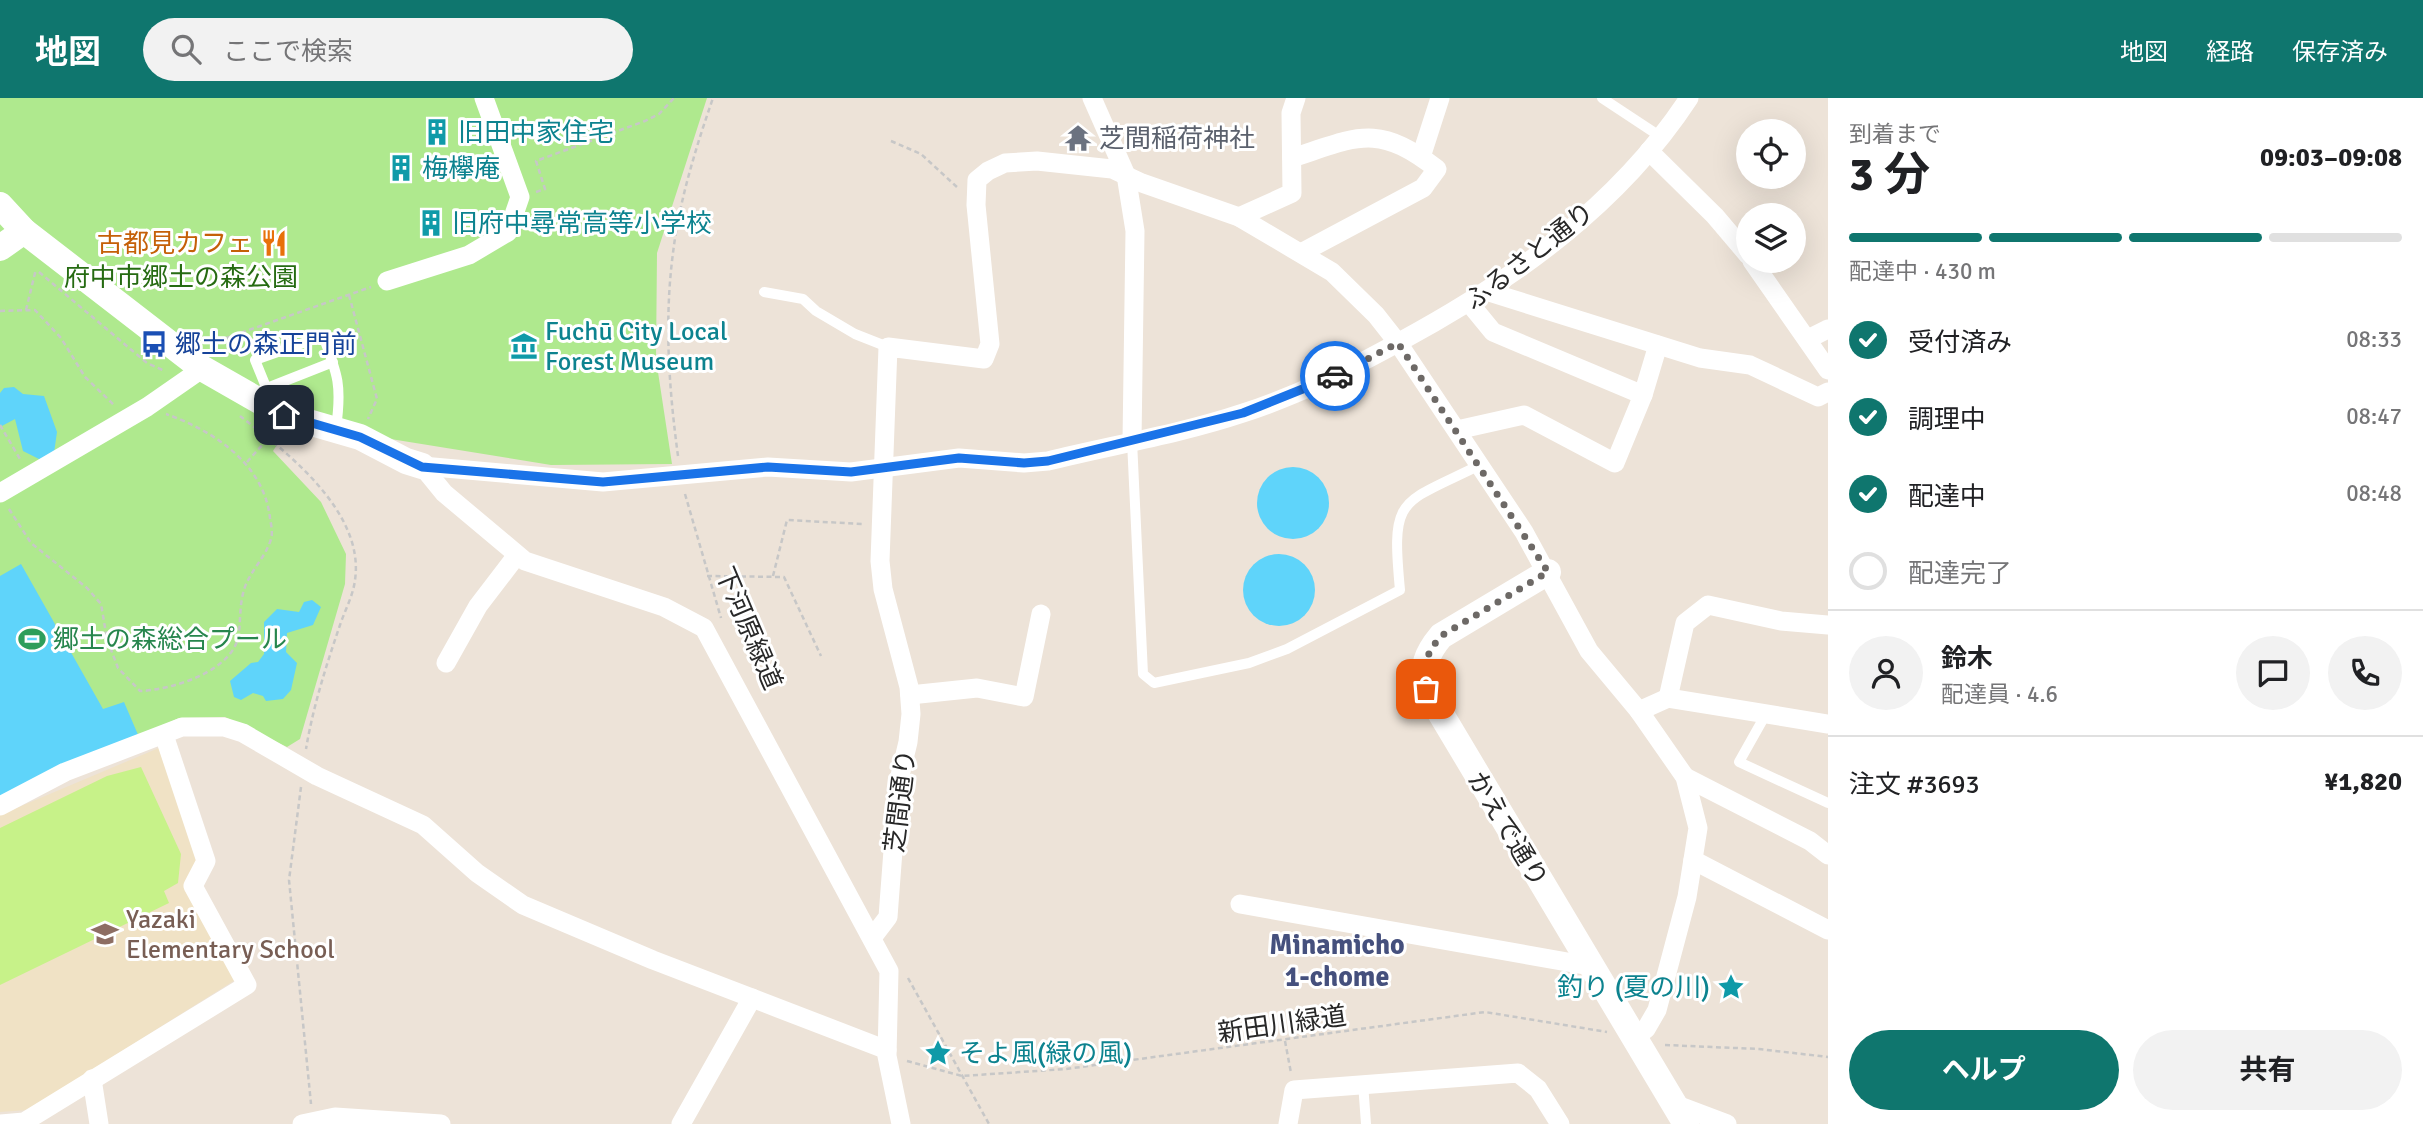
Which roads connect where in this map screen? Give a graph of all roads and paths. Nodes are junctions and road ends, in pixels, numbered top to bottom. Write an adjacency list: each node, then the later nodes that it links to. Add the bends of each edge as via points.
1 (484, 98): 14 (street)
2 (674, 98): 14 (path, via 652,118 536,161 545,189)
3 (713, 98): 53 (path, 下河原緑道, via 673,252 668,319)
4 (1093, 98): 13 (street)
5 (1296, 98): 12 (street, via 1291,113)
6 (1440, 98): 11 (street)
7 (1602, 98): 10 (lane)
8 (1689, 98): 10 (street, ふるさと通り)
9 (891, 141): 16 (path, via 921,153)
10 (1655, 144): 19 (street); 25 (street, ふるさと通り, via 1637,167 1551,244)
11 (1421, 157): 12 (street, via 1376,136 1355,137); 20 (street, via 1437,169 1423,188)
12 (1292, 158): 17 (street, via 1292,193)
13 (1126, 175): 16 (street, via 1112,169 1037,161 1005,163 977,180); 17 (street); 48 (street, via 1135,231)
14 (520, 197): 23 (street, via 508,232 489,245)
15 (0, 205): 18 (street, ふるさと通り)
16 (976, 205): 34 (street, via 990,344 984,359)
17 (1239, 217): 20 (street)
18 (11, 240): 21 (path); 41 (street, ふるさと通り)
19 (1736, 241)
20 (1303, 252): 32 (street, via 1332,272)
21 (36, 269): 28 (path); 38 (path, via 147,363)
22 (1761, 273): 31 (street)
23 (387, 281): 26 (path)
24 (764, 292): 34 (lane, via 803,299 816,312 855,334)
25 (1489, 292): 27 (street, ふるさと通り); 33 (street)
26 (349, 295): 35 (path, via 212,343); 46 (path, via 377,399)
27 (1471, 304): 32 (street, ふるさと通り); 40 (street, via 1493,332)
28 (26, 310): 29 (path); 42 (path, via 35,310 61,338 85,377 115,406)
29 (0, 311)
30 (1828, 329): 31 (street)
31 (1808, 339): 37 (street)
32 (1398, 343): 45 (street); 48 (street, ふるさと通り, via 1305,390 1243,413)
33 (1658, 345): 39 (street, via 1700,358 1750,365 1818,397); 40 (street)
34 (888, 346): 52 (street, 芝間通り)
35 (209, 351)
36 (333, 362): 41 (lane); 41 (lane, via 323,336 256,360); 46 (lane)
37 (1828, 370)
38 (192, 377): 42 (street)
39 (1828, 392)
40 (1643, 395): 45 (street, via 1615,463 1524,415)
41 (252, 400): 43 (street, ふるさと通り); 47 (path)
42 (139, 412): 49 (path, via 182,419); 54 (street)
43 (284, 415): 46 (street, ふるさと通り); 47 (path)
44 (0, 425): 54 (path)
45 (1457, 430): 50 (street)
46 (348, 433): 51 (street, ふるさと通り)
47 (270, 439): 49 (path); 72 (path, via 314,478 329,499 356,564 351,597 310,723)
48 (1132, 440): 50 (lane, via 1143,674 1154,683 1248,663 1287,649 1400,590 1395,538 1408,501); 52 (street, ふるさと通り, via 1048,461 959,458)
49 (247, 462): 55 (path, via 269,508 272,537 244,588 238,637 231,655 166,690 140,691 118,668 101,604 31,543)
50 (1480, 465): 58 (street)
51 (422, 467): 53 (street, ふるさと通り, via 603,482); 57 (street, via 444,493)
52 (883, 469): 53 (street, ふるさと通り, via 851,472 768,467); 56 (street, 芝間通り)
53 (680, 473): 59 (path, 下河原緑道)
54 (30, 477): 55 (street)
55 (3, 499)
56 (880, 524): 60 (path, via 787,520); 66 (street, 芝間通り, via 883,589)
57 (517, 555): 65 (street, via 478,606); 80 (street, via 664,607 704,628)
58 (1548, 572): 68 (street, via 1589,651); 81 (street, かえで通り, via 1441,636 1428,652 1423,670 1437,712)
59 (707, 576): 60 (path); 62 (path, 下河原緑道)
60 (774, 576): 64 (path, via 783,577)
61 (1041, 614): 66 (street, via 1024,697 977,688)
62 (721, 618)
63 (1828, 625): 67 (street, via 1781,621 1708,605 1685,623)
64 (821, 656)
65 (446, 663)
66 (910, 695): 80 (street, 芝間通り, via 888,917)
67 (1668, 698): 68 (street); 69 (street)
68 (1639, 711): 73 (street)
69 (1766, 714): 70 (street); 74 (lane, via 1739,762)
70 (1828, 724)
71 (164, 735): 72 (street, via 183,727 224,727); 75 (street, via 65,772); 89 (street, via 206,861 193,886 247,985)
72 (303, 768): 83 (street, via 423,825 477,873 523,905); 93 (path, via 289,880)
73 (1685, 777): 76 (street, via 1810,841); 77 (street, via 1698,828)
74 (1828, 803)
75 (0, 806)
76 (1828, 855)
77 (1693, 860): 79 (street); 85 (street, via 1657,1010 1646,1029)
78 (1240, 904): 81 (street)
79 (1828, 930)
80 (872, 938): 86 (street, via 889,971)
81 (1590, 966): 85 (street, かえで通り)
82 (908, 979): 88 (path)
83 (752, 998): 86 (street); 97 (street)
84 (1285, 1041): 85 (path, 新田川緑道, via 1485,1012); 88 (path, 新田川緑道, via 1125,1063); 91 (path)
85 (1630, 1042): 87 (path, 新田川緑道); 92 (street, かえで通り)
86 (887, 1053): 88 (path, 新田川緑道); 98 (street)
87 (1828, 1057)
88 (962, 1076): 99 (path)
89 (92, 1079): 94 (street, via 24,1122); 95 (street)
90 (1363, 1082): 91 (street); 101 (lane); 102 (street, via 1518,1073 1538,1089)
91 (1294, 1090): 100 (street)
92 (1680, 1114): 103 (street)
93 (308, 1122): 96 (street, via 335,1117)
94 (0, 1124)
95 (99, 1124)
96 (441, 1124)
97 (681, 1124)
98 (901, 1124)
99 (989, 1124)
100 (1288, 1124)
101 (1366, 1124)
102 (1560, 1124)
103 (1727, 1124)

